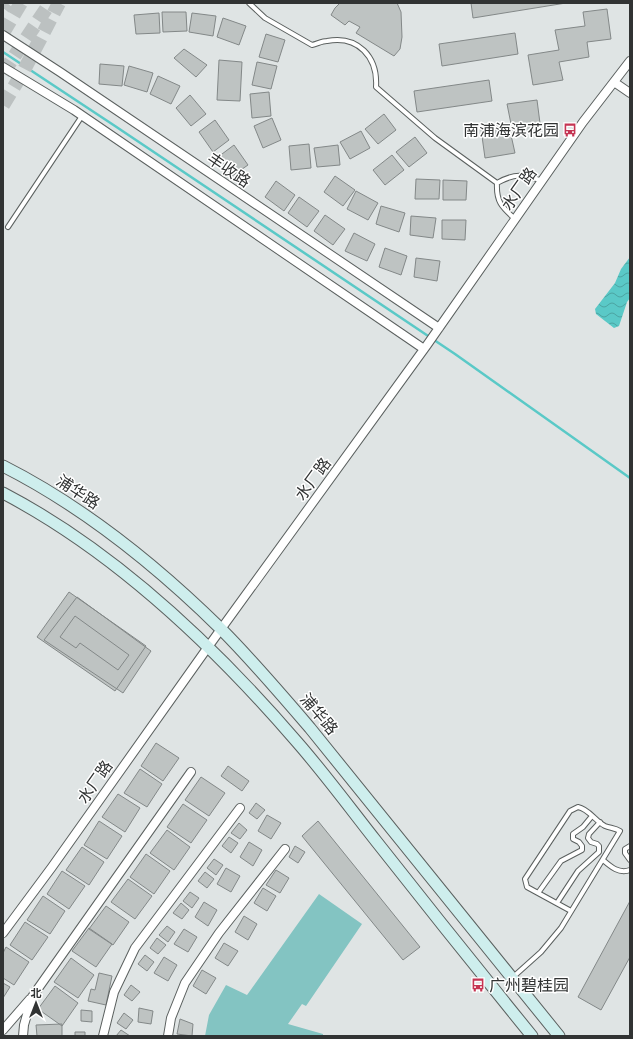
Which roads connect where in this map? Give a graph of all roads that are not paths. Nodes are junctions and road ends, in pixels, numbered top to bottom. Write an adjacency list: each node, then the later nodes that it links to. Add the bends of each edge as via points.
1 (250, 3): 9 (lane, via 265,18 312,45 328,40 355,44 371,59 376,87 435,138)
2 (3, 35): 12 (street, 丰收路)
3 (630, 61): 5 (street, 水厂路)
4 (3, 67): 7 (street)
5 (614, 82): 6 (street); 8 (street, 水厂路)
6 (630, 93)
7 (82, 116): 11 (lane); 13 (street)
8 (542, 181): 9 (lane, via 528,175 520,175); 10 (street, 水厂路)
9 (497, 183): 10 (lane, via 500,203)
10 (515, 219): 12 (street, 水厂路)
11 (8, 228)
12 (437, 331): 13 (street, 水厂路)
13 (426, 347): 16 (street, 水厂路)
14 (3, 466): 16 (main road, 浦华路, via 74,507 122,542)
15 (3, 493): 17 (main road, via 52,521 87,546 138,585)
16 (221, 629): 17 (street, 水厂路); 31 (main road, 浦华路, via 310,728)
17 (208, 647): 30 (street, 水厂路); 37 (main road, via 298,744)
18 (191, 772): 32 (street)
19 (240, 808): 35 (street, via 134,948 114,992)
20 (592, 816): 21 (lane); 27 (lane, via 573,834 574,840 581,844 582,850 561,861); 27 (lane, via 580,807 570,811 525,879 527,886)
21 (600, 822): 24 (lane, via 620,831); 28 (lane, via 588,838 599,846 599,852 578,872)
22 (630, 846): 25 (lane, via 625,849 625,853)
23 (285, 849): 36 (street, via 219,933 185,983 171,1018)
24 (603, 860): 26 (lane, via 621,872); 29 (lane)
25 (630, 860)
26 (630, 870)
27 (538, 893): 28 (lane)
28 (557, 903): 29 (lane)
29 (571, 911): 31 (lane, via 540,952)
30 (3, 933)
31 (512, 978): 38 (main road, 浦华路)
32 (32, 997): 33 (street); 34 (street)
33 (3, 1030)
34 (23, 1036)
35 (103, 1036)
36 (168, 1036)
37 (532, 1036)
38 (559, 1036)

